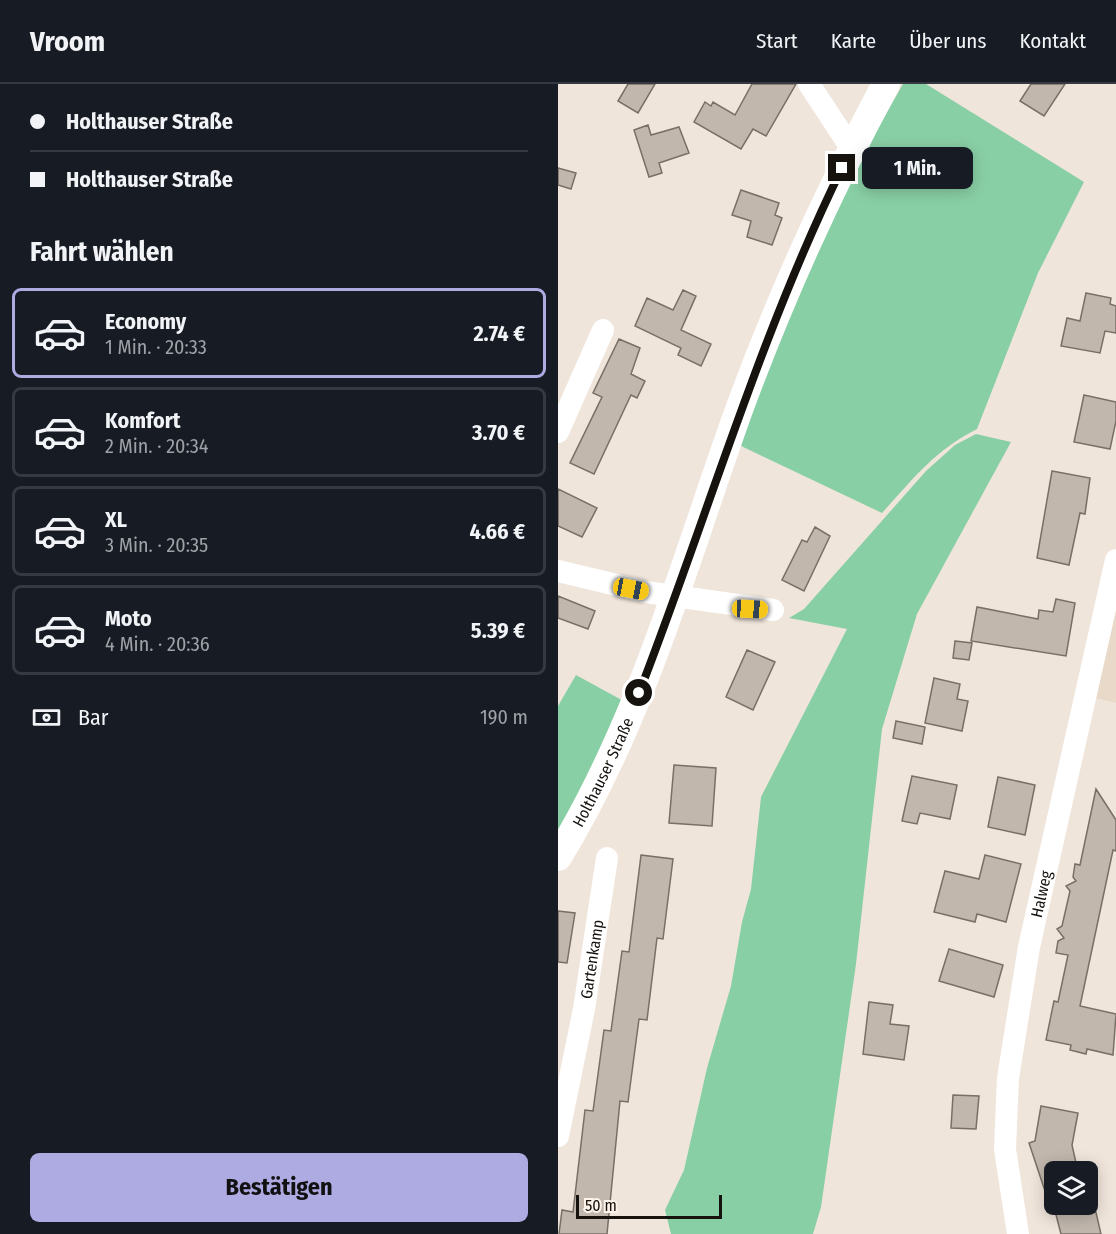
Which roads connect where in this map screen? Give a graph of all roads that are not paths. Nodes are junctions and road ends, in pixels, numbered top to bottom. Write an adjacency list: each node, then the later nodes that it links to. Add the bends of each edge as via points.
1 (809, 84): 3 (street)
2 (886, 84): 3 (street, Holthauser Straße)
3 (851, 148): 8 (street, Holthauser Straße, via 785,291)
4 (603, 330): 5 (street)
5 (558, 432)
6 (1116, 560): 14 (street, Halweg, via 1029,947 1008,1078 1005,1149)
7 (558, 571): 8 (street)
8 (675, 595): 9 (street); 10 (street, Holthauser Straße, via 620,739)
9 (773, 610)
10 (558, 857)
11 (607, 858): 12 (street, Gartenkamp)
12 (566, 1058): 13 (street, Gartenkamp)
13 (558, 1136)
14 (1018, 1234)

